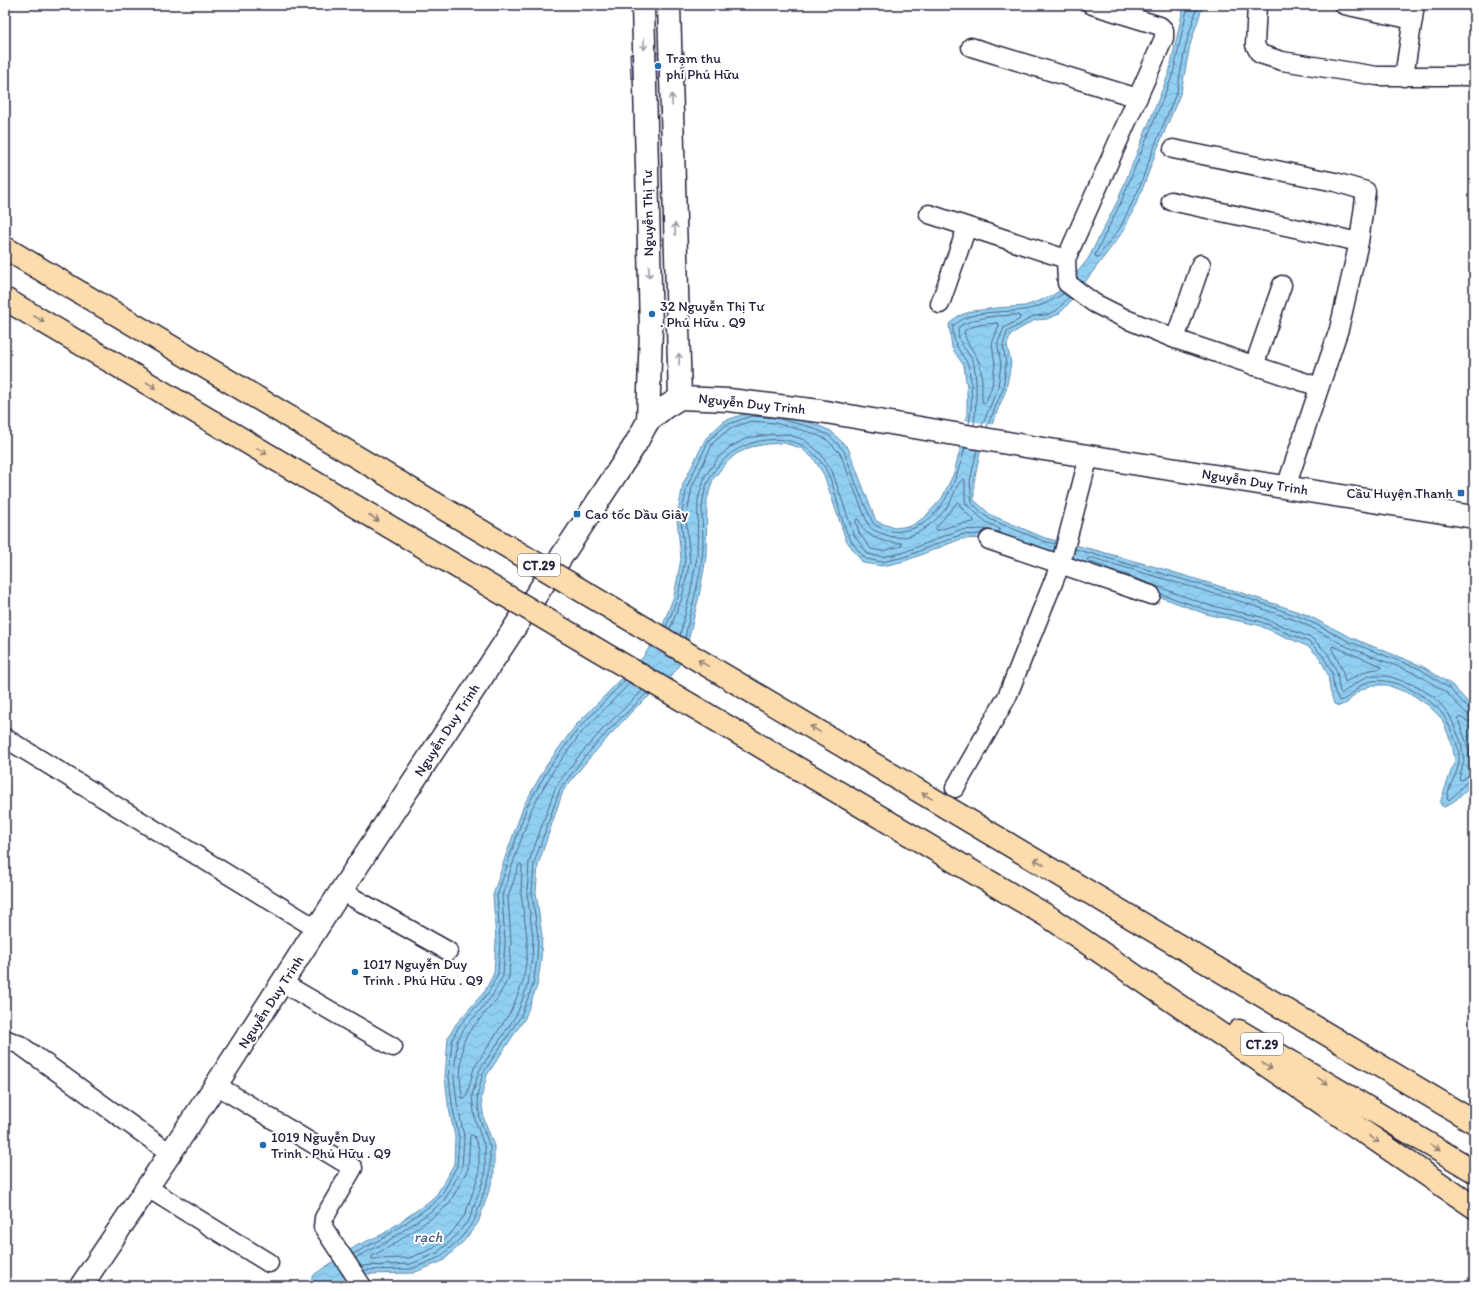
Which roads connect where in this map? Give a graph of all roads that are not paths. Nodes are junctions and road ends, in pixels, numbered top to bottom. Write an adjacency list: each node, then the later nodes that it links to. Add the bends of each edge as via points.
1 (643, 5): 27 (main road, Nguyễn Thị Tư, one-way to 27, via 651,329)
2 (669, 5): 26 (main road, Nguyễn Thị Tư, one-way to 2)
3 (1092, 5): 11 (street, via 1160,26 1164,30 1164,38)
4 (1257, 5): 10 (street, via 1255,45 1260,54 1282,61 1341,71)
5 (1344, 5): 6 (street)
6 (1370, 8): 7 (street)
7 (1414, 12): 10 (street)
8 (971, 47): 11 (street)
9 (1474, 76): 10 (street)
10 (1404, 77)
11 (1138, 98): 18 (street)
12 (1174, 149): 16 (street, via 1336,182 1366,191)
13 (1171, 200): 16 (street)
14 (929, 214): 15 (street)
15 (967, 227): 18 (street); 22 (street)
16 (1359, 242): 25 (street, via 1339,329)
17 (5, 248): 36 (highway, CT.29, one-way to 17, bridge)
18 (1066, 260): 23 (street, via 1067,283 1094,303)
19 (1201, 264): 23 (street)
20 (1282, 286): 24 (street)
21 (5, 299): 38 (highway, CT.29, one-way to 38, bridge)
22 (940, 304)
23 (1175, 339): 24 (street)
24 (1254, 366): 25 (street)
25 (1318, 387): 29 (street)
26 (680, 398): 27 (main road, Nguyễn Duy Trinh); 28 (main road, Nguyễn Duy Trinh, via 729,400 820,411)
27 (648, 421): 37 (main road, Nguyễn Duy Trinh, via 635,445)
28 (1089, 456): 29 (main road, Nguyễn Duy Trinh); 32 (street)
29 (1286, 487): 30 (main road, Nguyễn Duy Trinh)
30 (1474, 517)
31 (989, 540): 32 (street)
32 (1061, 564): 33 (street); 35 (street, via 1007,697)
33 (1151, 595)
34 (5, 738): 39 (street)
35 (955, 788)
36 (1072, 882): 45 (highway); 46 (highway, CT.29)
37 (342, 891): 39 (main road, Nguyễn Duy Trinh); 40 (street)
38 (1049, 917): 48 (highway, CT.29, one-way to 48); 50 (highway, one-way to 50)
39 (317, 929): 41 (main road, Nguyễn Duy Trinh)
40 (448, 951)
41 (283, 984): 43 (street); 44 (main road, Nguyễn Duy Trinh)
42 (5, 1039): 47 (street, via 20,1045)
43 (393, 1047)
44 (216, 1085): 47 (main road, Nguyễn Duy Trinh); 52 (street, via 352,1168 324,1218 323,1227)
45 (1474, 1113)
46 (1474, 1122)
47 (170, 1153): 49 (main road, Nguyễn Duy Trinh)
48 (1474, 1171)
49 (148, 1188): 51 (street); 53 (main road, Nguyễn Duy Trinh)
50 (1474, 1207)
51 (270, 1263)
52 (360, 1284)
53 (84, 1285)

